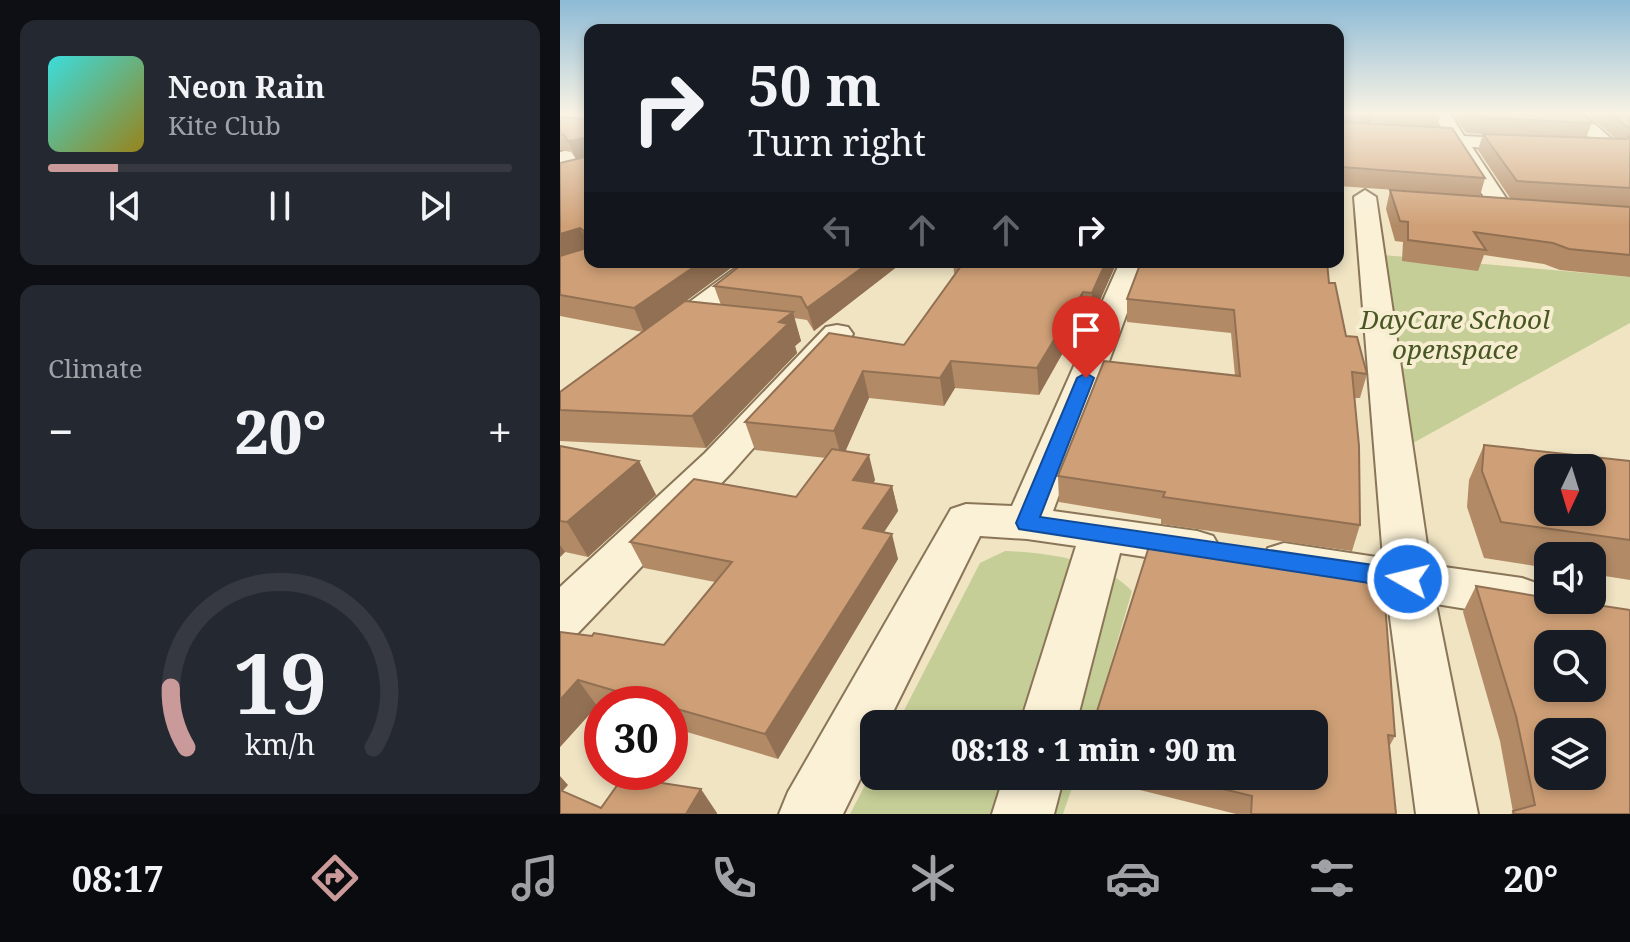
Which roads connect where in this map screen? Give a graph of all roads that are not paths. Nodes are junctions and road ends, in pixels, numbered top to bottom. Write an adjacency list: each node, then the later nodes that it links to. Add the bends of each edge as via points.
1 (1465, 150): 7 (street)
2 (584, 153): 3 (main road)
3 (561, 162): 4 (main road)
4 (584, 164)
5 (1366, 197): 17 (street)
6 (1471, 205): 7 (street)
7 (1501, 207): 8 (street)
8 (1530, 210)
9 (753, 268): 11 (street)
10 (1131, 268): 15 (street)
11 (689, 317): 12 (street); 14 (street)
12 (735, 323)
13 (837, 334): 19 (street, via 719,462)
14 (642, 353)
15 (1027, 523): 16 (street); 22 (street, via 966,520)
16 (1102, 535): 17 (street); 20 (street)
17 (1408, 579): 18 (street); 24 (street)
18 (1534, 599)
19 (560, 618)
20 (1052, 710)
21 (1030, 790): 23 (street)
22 (810, 814)
23 (1023, 814)
24 (1447, 814)

